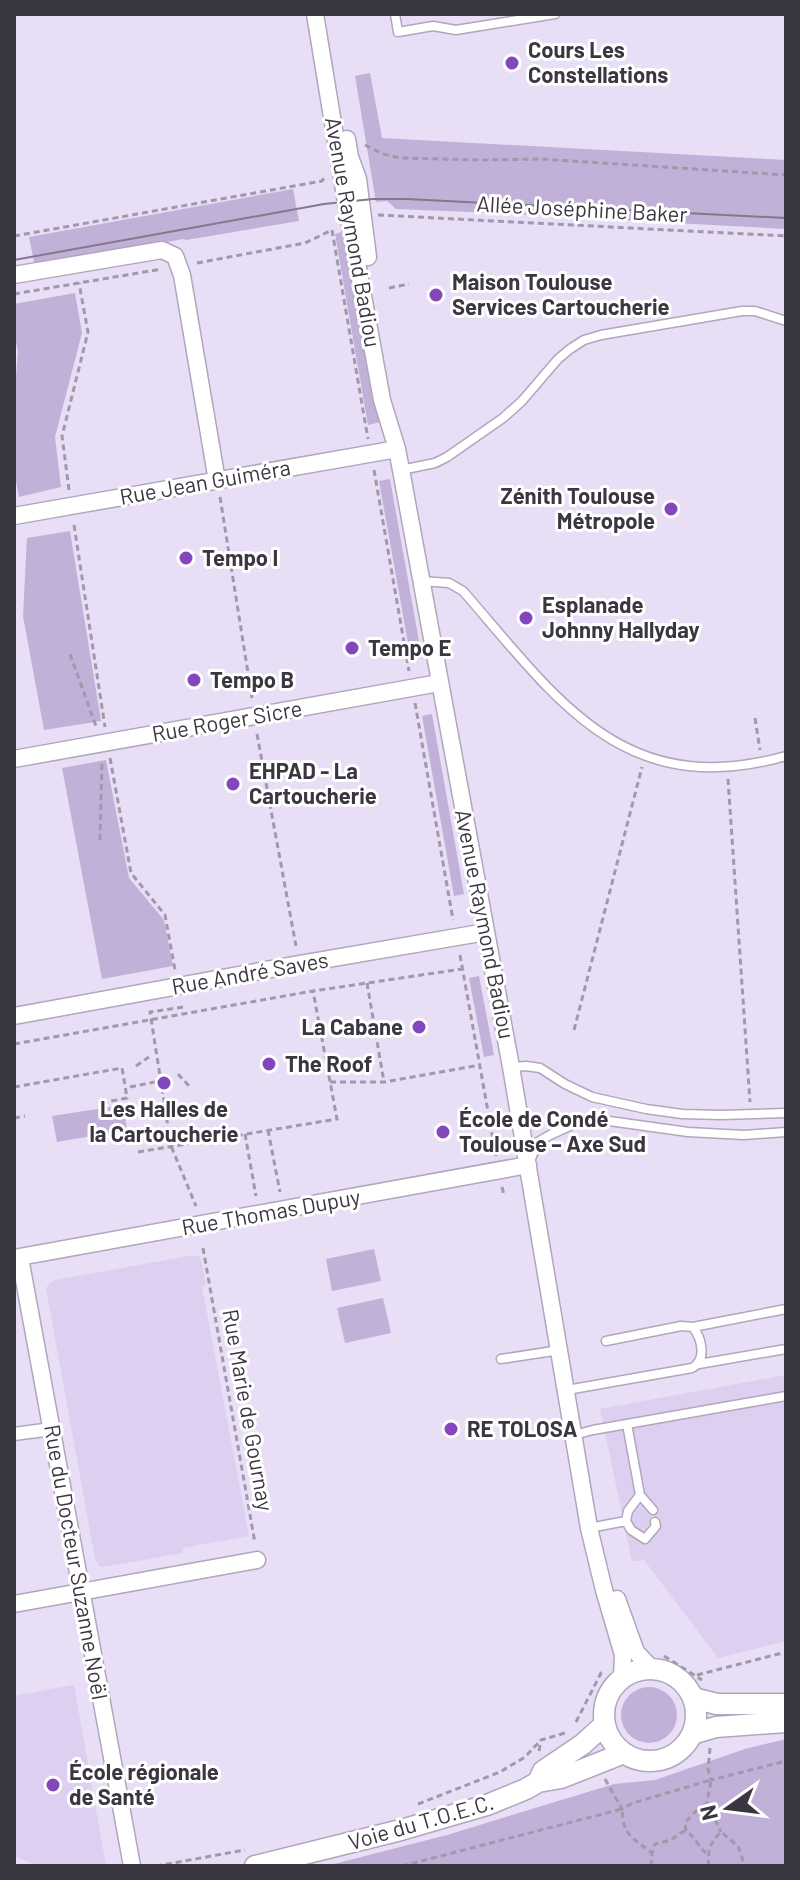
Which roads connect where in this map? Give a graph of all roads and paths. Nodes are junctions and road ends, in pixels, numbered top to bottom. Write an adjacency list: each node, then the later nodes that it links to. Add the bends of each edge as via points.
1 (315, 14): 17 (street, Avenue Raymond Badiou, via 382,400)
2 (325, 14): 17 (street, Avenue Raymond Badiou, via 358,179)
3 (395, 14): 4 (lane, via 398,32 433,26 456,30)
4 (555, 14)
5 (363, 144): 7 (path, via 400,158 541,159)
6 (330, 170): 10 (path, via 322,181)
7 (786, 175)
8 (377, 215): 11 (path, Allée Joséphine Baker)
9 (332, 230): 18 (path)
10 (14, 236)
11 (786, 236)
12 (14, 275): 20 (street, via 162,250 175,256)
13 (409, 284): 14 (path)
14 (389, 288)
15 (81, 292): 21 (path, via 88,332 62,436)
16 (786, 321): 19 (lane, via 742,311 584,340 558,359 503,418 435,463)
17 (397, 449): 18 (street, Rue Jean Guiméra); 19 (street, Avenue Raymond Badiou)
18 (370, 453): 20 (street, Rue Jean Guiméra); 25 (path)
19 (401, 470): 23 (street, Avenue Raymond Badiou)
20 (217, 481): 22 (street, Rue Jean Guiméra)
21 (69, 490)
22 (14, 516)
23 (422, 581): 24 (street, Avenue Raymond Badiou); 27 (lane, via 449,583 463,591 553,695 612,741)
24 (439, 683): 25 (street, Rue Roger Sicre); 32 (street, Avenue Raymond Badiou)
25 (412, 688): 29 (street, Rue Roger Sicre); 33 (path)
26 (755, 718): 30 (path)
27 (645, 756): 31 (lane, via 679,765); 40 (path)
28 (786, 756): 30 (lane)
29 (14, 759)
30 (762, 762): 31 (lane)
31 (727, 767): 58 (path)
32 (486, 932): 33 (street, Rue André Saves); 45 (street, Avenue Raymond Badiou)
33 (456, 937): 34 (path); 38 (street, Rue André Saves)
34 (462, 969): 35 (path); 43 (path)
35 (367, 983): 36 (path); 49 (path)
36 (313, 991): 39 (path); 48 (path)
37 (183, 1007): 39 (path, via 150,1012)
38 (14, 1016)
39 (151, 1020): 41 (path); 47 (path)
40 (574, 1030)
41 (14, 1044)
42 (149, 1057): 44 (path)
43 (480, 1065): 49 (path); 66 (path)
44 (136, 1066)
45 (511, 1067): 58 (lane, via 540,1068 613,1103 682,1114); 65 (street, Avenue Raymond Badiou)
46 (178, 1074): 52 (path)
47 (160, 1081): 51 (path); 63 (path)
48 (330, 1082): 49 (path); 60 (path, via 337,1119)
49 (384, 1082)
50 (14, 1087): 53 (path, via 122,1068 127,1098)
51 (130, 1087)
52 (190, 1087)
53 (106, 1102)
54 (143, 1109): 56 (path)
55 (786, 1113): 58 (lane)
56 (158, 1114)
57 (25, 1116): 59 (path)
58 (752, 1116)
59 (14, 1118)
60 (268, 1130): 62 (path); 67 (path)
61 (786, 1132): 65 (lane, via 700,1133 602,1120 574,1124 538,1142)
62 (245, 1134): 63 (path); 69 (path)
63 (171, 1146): 64 (path); 70 (path)
64 (138, 1152)
65 (528, 1165): 66 (street, Rue Thomas Dupuy); 77 (street, Avenue Raymond Badiou)
66 (499, 1171): 68 (path); 72 (street, Rue Thomas Dupuy)
67 (280, 1192)
68 (504, 1195)
69 (256, 1196)
70 (196, 1206)
71 (203, 1248): 91 (path, Rue Marie de Gournay)
72 (17, 1258): 83 (street, Rue du Docteur Suzanne Noël)
73 (786, 1309): 74 (lane)
74 (693, 1327): 75 (lane); 79 (lane, via 703,1356)
75 (606, 1341)
76 (786, 1349): 79 (lane)
77 (552, 1351): 78 (lane); 80 (street, Avenue Raymond Badiou)
78 (501, 1359)
79 (699, 1364): 80 (lane)
80 (568, 1395): 85 (street, Avenue Raymond Badiou)
81 (786, 1396): 82 (lane)
82 (627, 1424): 85 (lane); 86 (lane)
83 (52, 1429): 84 (street); 92 (street, Rue du Docteur Suzanne Noël)
84 (14, 1434)
85 (577, 1434): 90 (street, Avenue Raymond Badiou)
86 (640, 1495): 87 (lane); 88 (lane)
87 (653, 1510)
88 (626, 1521): 89 (lane, via 645,1539); 90 (lane)
89 (655, 1522)
90 (594, 1527): 95 (street, Avenue Raymond Badiou, via 636,1652); 97 (street, Avenue Raymond Badiou, via 604,1590 623,1655)
91 (257, 1560): 92 (street)
92 (81, 1592): 93 (street); 119 (street, Rue du Docteur Suzanne Noël)
93 (14, 1604)
94 (786, 1652): 96 (path)
95 (652, 1669): 97 (street); 98 (street, via 677,1678)
96 (695, 1675)
97 (622, 1678): 101 (street, via 607,1699)
98 (693, 1698): 99 (street, via 717,1704); 102 (street)
99 (786, 1704)
100 (786, 1722): 102 (street)
101 (605, 1724): 105 (street); 109 (street, Voie du T.O.E.C., via 543,1771)
102 (692, 1734): 105 (street, via 670,1757 638,1760)
103 (541, 1740): 111 (path, via 500,1772)
104 (711, 1744): 108 (path)
105 (624, 1753): 109 (street, Voie du T.O.E.C.)
106 (786, 1761): 108 (path)
107 (599, 1772): 112 (path)
108 (711, 1780): 110 (path); 112 (path)
109 (538, 1782): 117 (street, Voie du T.O.E.C., via 487,1805 401,1830)
110 (707, 1803): 113 (path, via 688,1819); 114 (path)
111 (418, 1804)
112 (622, 1809): 115 (path, via 628,1834); 118 (path)
113 (686, 1831): 115 (path, via 655,1844); 116 (path)
114 (721, 1832): 116 (path); 124 (path, via 738,1846)
115 (652, 1853): 122 (path)
116 (707, 1854): 123 (path)
117 (254, 1857): 120 (path)
118 (423, 1864): 121 (path)
119 (132, 1866)
120 (156, 1866)
121 (402, 1866)
122 (651, 1866)
123 (709, 1866)
124 (745, 1866)

